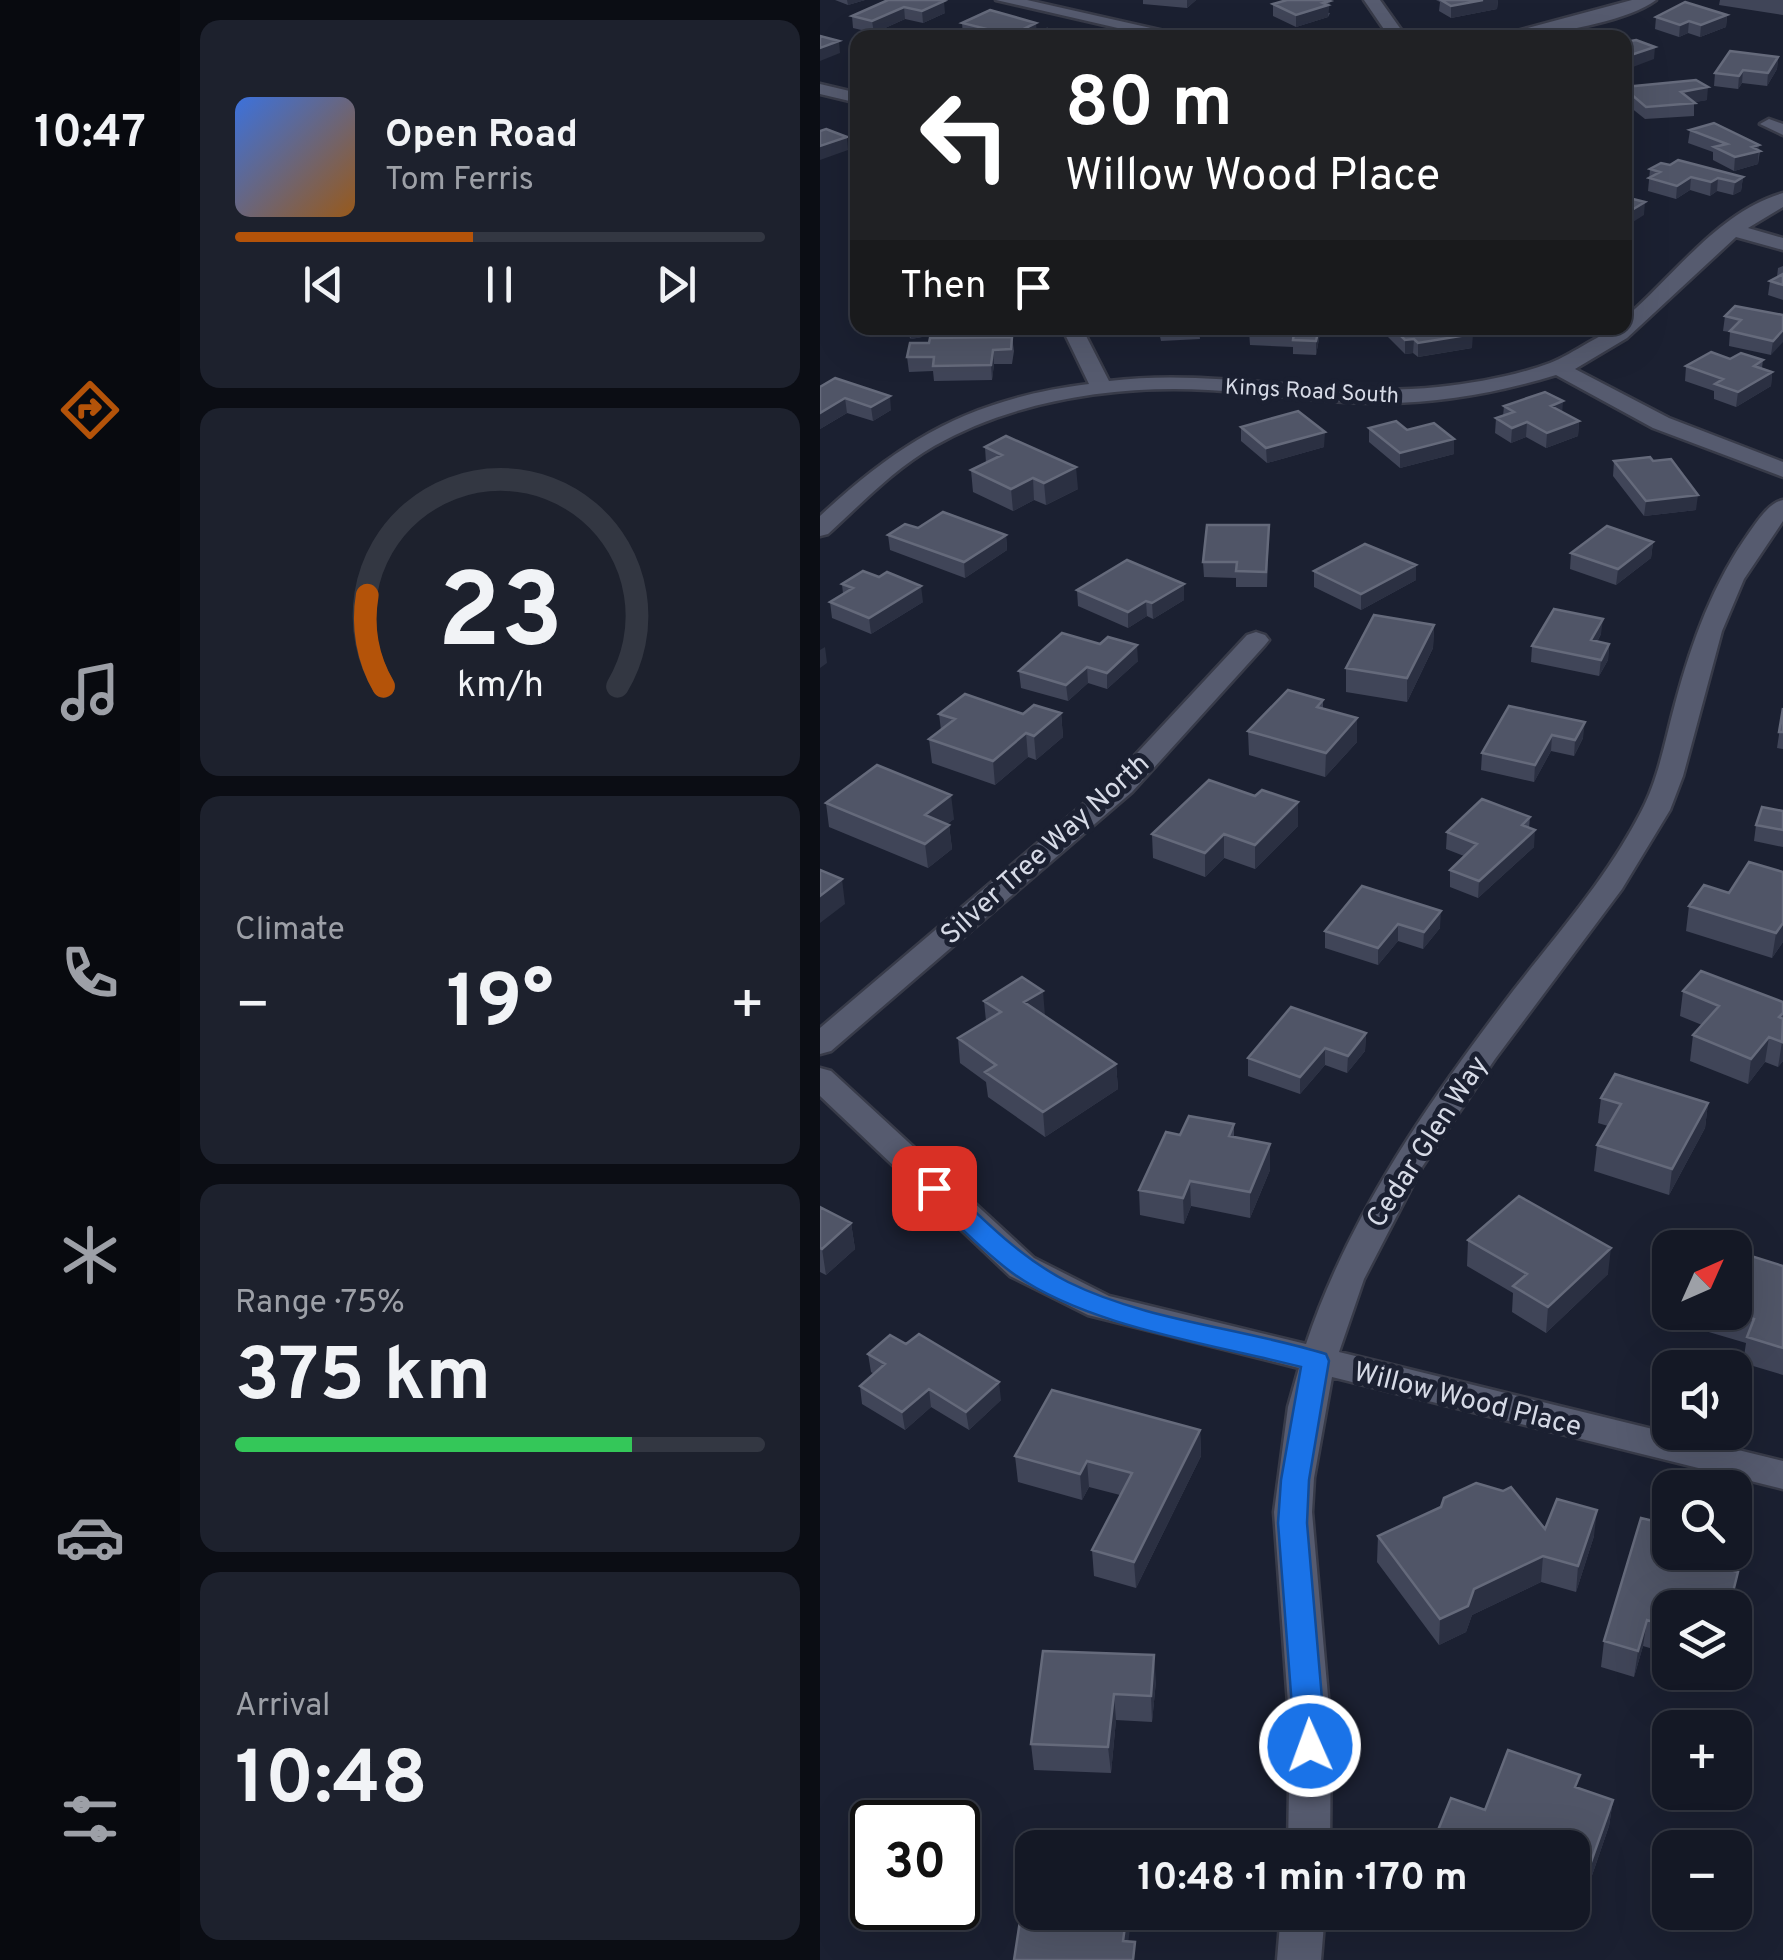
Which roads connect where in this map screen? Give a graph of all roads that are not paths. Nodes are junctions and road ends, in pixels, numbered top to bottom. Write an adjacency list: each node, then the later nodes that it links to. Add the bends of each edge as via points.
1 (1004, 0): 4 (street)
2 (1372, 0): 5 (street)
3 (1648, 0): 6 (street)
4 (1148, 30)
5 (1393, 30)
6 (1537, 30)
7 (820, 79): 8 (street)
8 (850, 81)
9 (820, 89): 10 (street)
10 (850, 96)
11 (1783, 199): 12 (street, Kings Road South)
12 (1733, 230): 13 (street); 14 (street, Kings Road South)
13 (1783, 244)
14 (1632, 324)
15 (1076, 335): 18 (street)
16 (1620, 335): 17 (street, Kings Road South)
17 (1558, 368): 18 (street, Kings Road South, via 1476,388 1403,396 1197,384); 19 (street, via 1661,423)
18 (1102, 388): 21 (street, Kings Road South, via 1028,403 950,430 894,462)
19 (1783, 470)
20 (1783, 508): 25 (street, Cedar Glen Way, via 1750,548 1714,613 1657,808 1624,868 1450,1096 1376,1213)
21 (820, 529)
22 (1256, 640): 23 (street, Silver Tree Way North, via 1122,786)
23 (820, 1044)
24 (820, 1078): 25 (street, Willow Wood Place, via 1022,1267 1100,1306)
25 (1316, 1361): 26 (street, Willow Wood Place); 27 (street, Cedar Glen Way, via 1293,1523 1310,1707)
26 (1783, 1475)
27 (1309, 1830)
28 (1302, 1930): 29 (street)
29 (1299, 1960)

